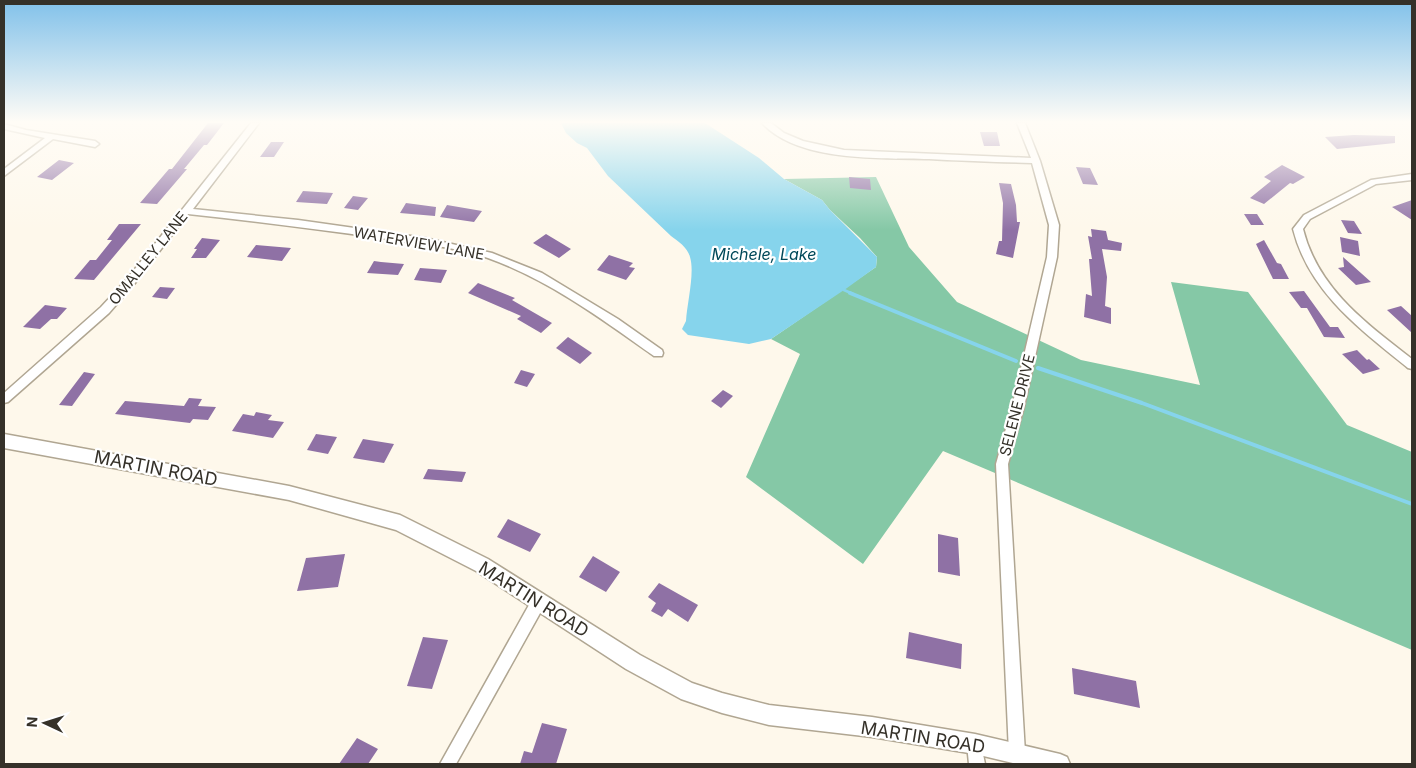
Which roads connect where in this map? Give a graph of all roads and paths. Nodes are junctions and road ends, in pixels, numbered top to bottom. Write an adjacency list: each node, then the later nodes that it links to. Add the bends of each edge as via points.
1 (22, 159): 5 (street)
2 (227, 159): 7 (street, OMALLEY LANE)
3 (979, 159): 4 (street)
4 (1036, 161): 14 (street, SELENE DRIVE, via 1054,225 1052,257 1002,464)
5 (4, 173)
6 (1412, 177): 9 (street, via 1374,182 1307,216 1298,229 1304,252 1321,282)
7 (186, 211): 8 (street, WATERVIEW LANE, via 425,241 489,255 538,275); 10 (street, OMALLEY LANE, via 105,310)
8 (658, 352)
9 (1412, 365)
10 (4, 399)
11 (4, 441): 12 (street, MARTIN ROAD, via 289,493 384,518 482,565)
12 (539, 601): 13 (street, MARTIN ROAD, via 632,662 688,692 769,715); 15 (street)
13 (975, 744): 14 (street, MARTIN ROAD); 16 (street)
14 (1016, 754): 17 (street, MARTIN ROAD)
15 (448, 764)
16 (977, 764)
17 (1060, 764)

